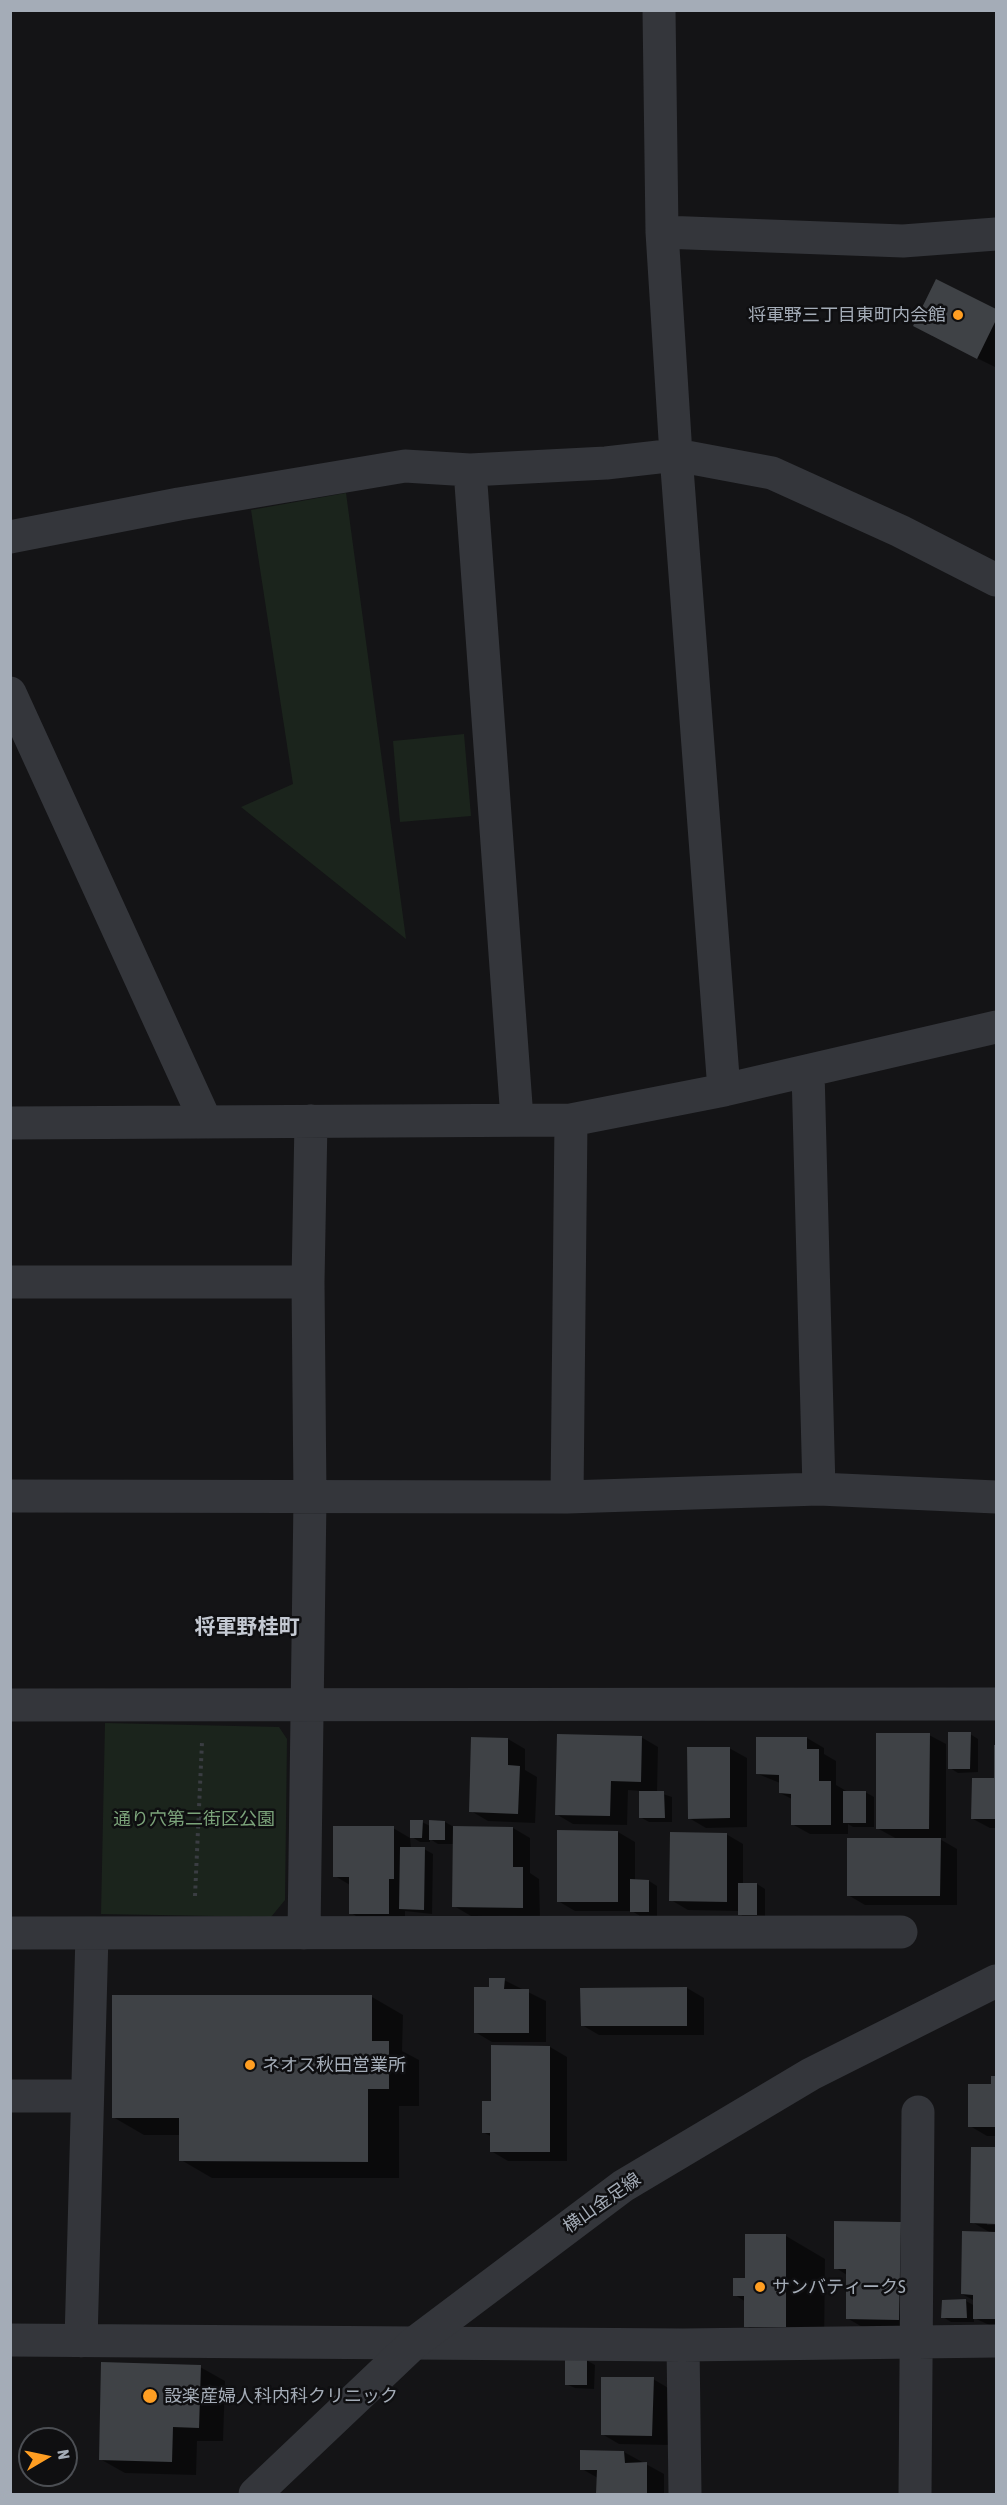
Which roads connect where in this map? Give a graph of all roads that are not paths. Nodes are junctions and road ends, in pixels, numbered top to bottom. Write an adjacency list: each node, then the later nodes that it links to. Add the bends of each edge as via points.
1 (659, 10): 2 (street)
2 (662, 232): 3 (street, via 903,241); 4 (street)
3 (996, 234)
4 (676, 455): 5 (street); 7 (street, via 772,473); 11 (street)
5 (470, 470): 6 (street, via 405,466); 12 (street)
6 (10, 537)
7 (996, 580)
8 (10, 693): 15 (street)
9 (996, 1027): 10 (street)
10 (808, 1071): 11 (street); 19 (street)
11 (724, 1090): 13 (street)
12 (517, 1119): 13 (street); 14 (street)
13 (571, 1120): 21 (street)
14 (311, 1121): 15 (street); 18 (street)
15 (206, 1122): 16 (street)
16 (10, 1123)
17 (10, 1282): 18 (street)
18 (308, 1282): 23 (street)
19 (819, 1490): 21 (street); 22 (street)
20 (10, 1496): 23 (street)
21 (567, 1497): 23 (street)
22 (996, 1497)
23 (310, 1498): 24 (street)
24 (308, 1704): 25 (street); 26 (street); 29 (street)
25 (996, 1704)
26 (10, 1705)
27 (901, 1932): 29 (street)
28 (10, 1933): 30 (street)
29 (304, 1933): 30 (street)
30 (92, 1934): 33 (street)
31 (996, 1981): 39 (street, 横山金足線, via 811,2074 623,2186)
32 (10, 2096): 33 (street)
33 (87, 2096): 36 (street)
34 (918, 2112): 37 (street)
35 (10, 2340): 36 (street)
36 (81, 2341): 39 (street)
37 (916, 2341): 38 (street); 40 (street); 43 (street)
38 (996, 2341)
39 (413, 2344): 40 (street); 41 (street, 横山金足線)
40 (683, 2345): 42 (street)
41 (255, 2494)
42 (685, 2494)
43 (915, 2494)

